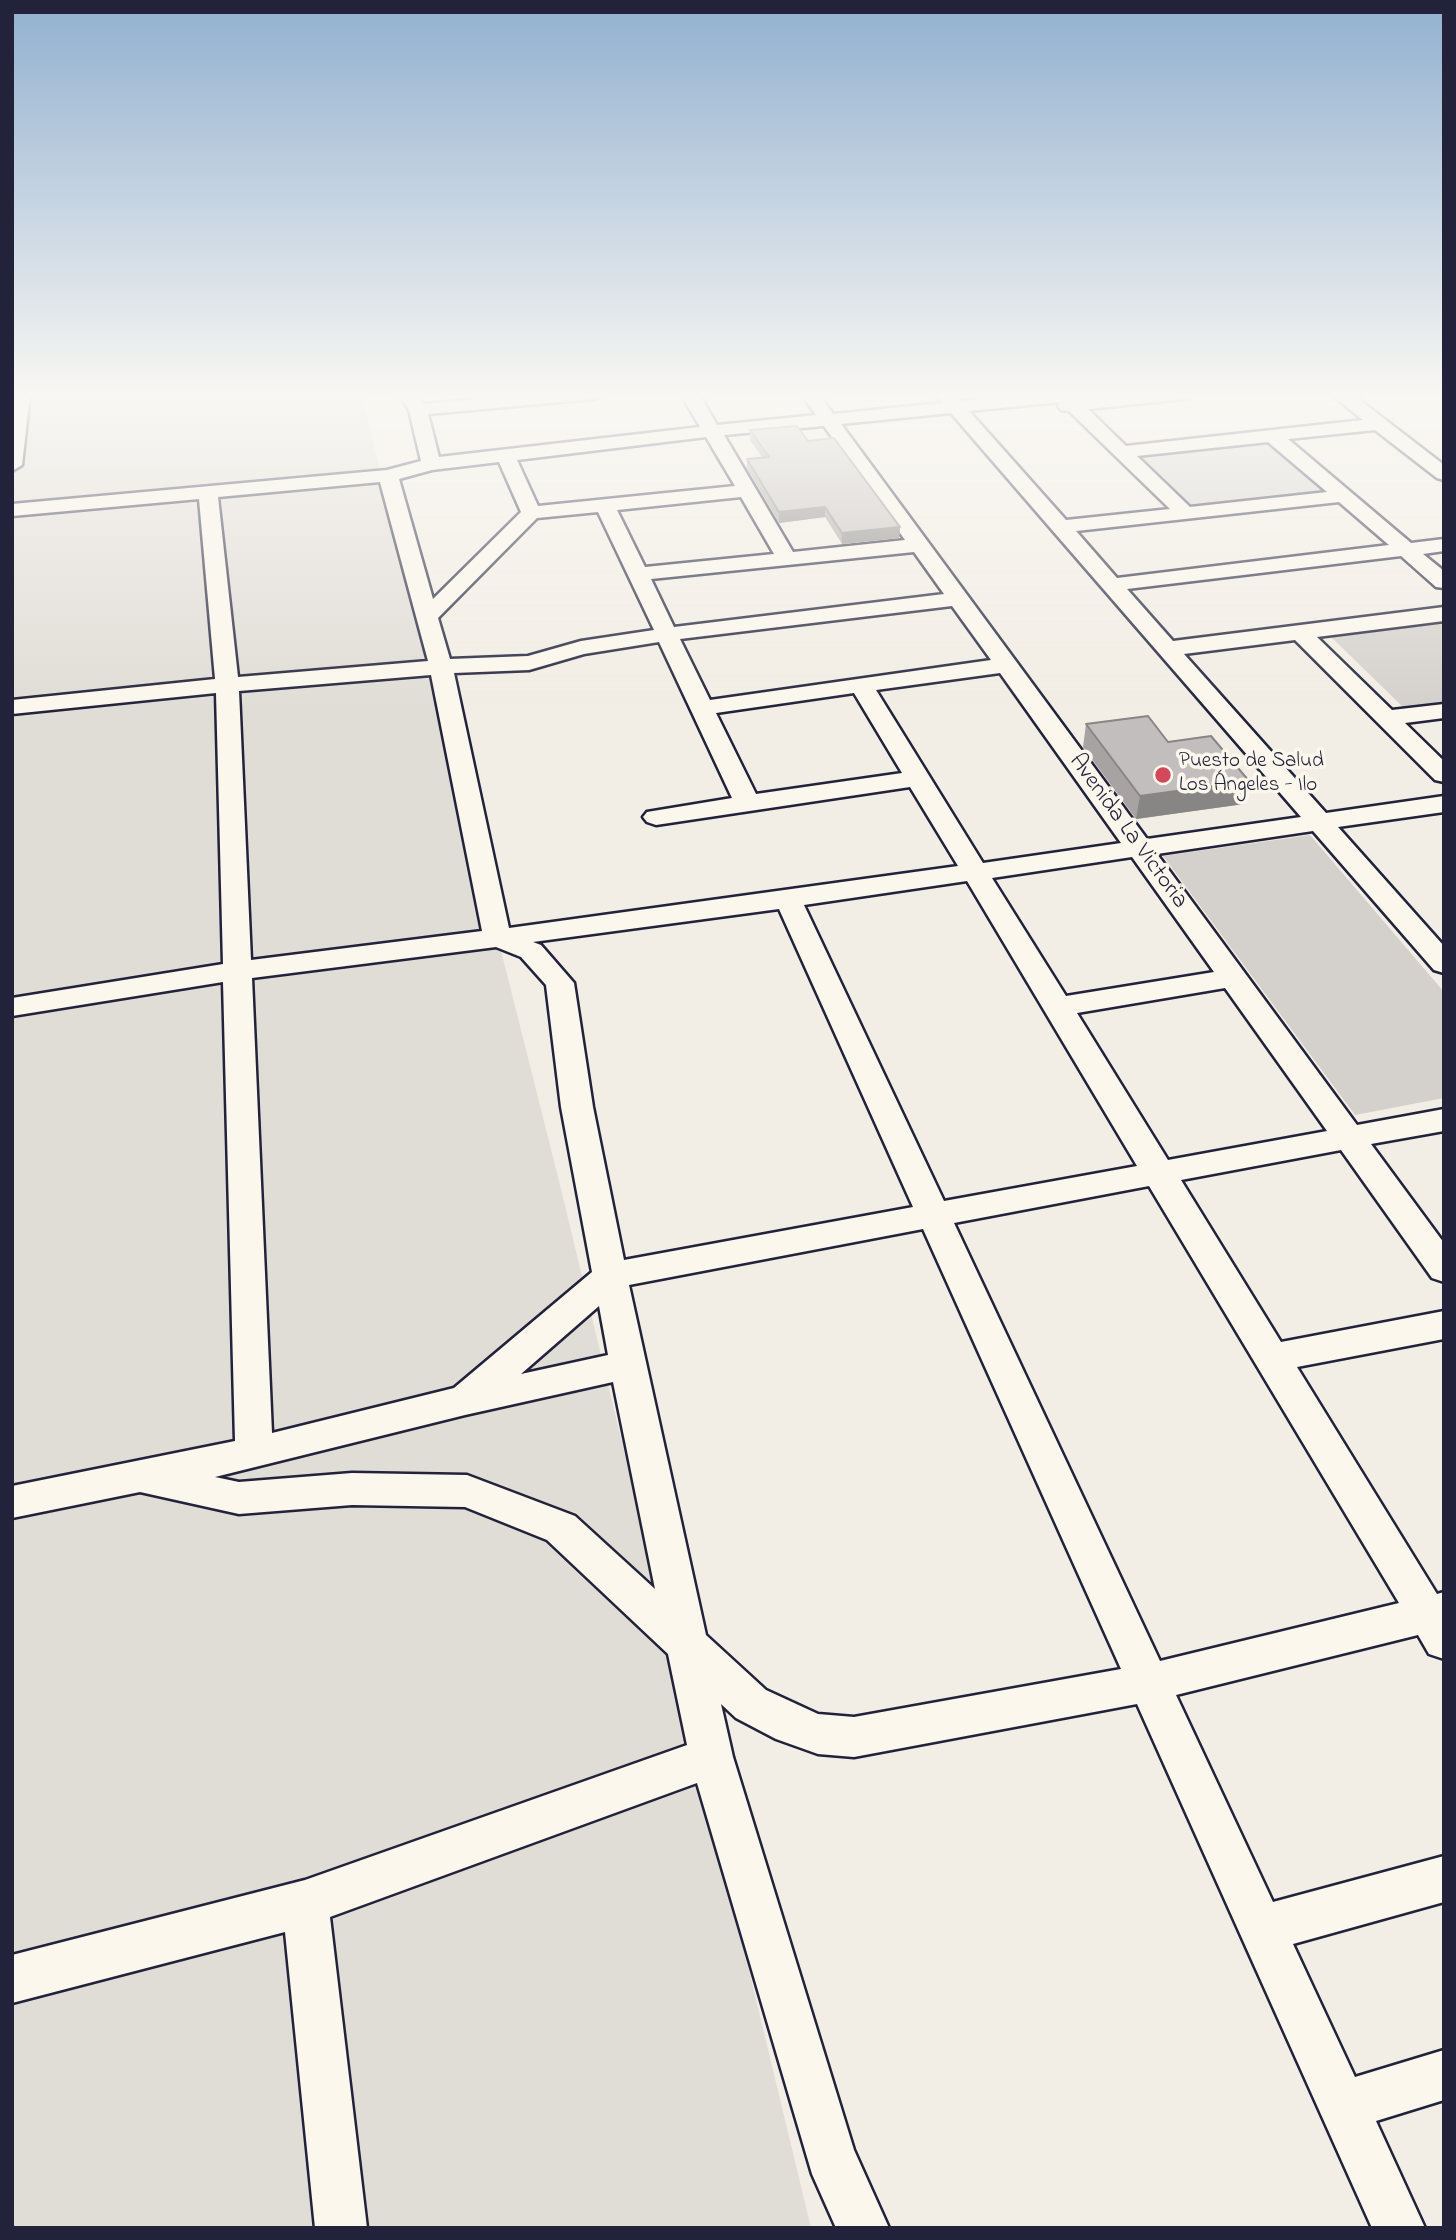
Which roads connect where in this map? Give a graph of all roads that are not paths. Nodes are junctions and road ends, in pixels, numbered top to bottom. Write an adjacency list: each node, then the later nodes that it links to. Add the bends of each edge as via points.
1 (114, 499): 13 (street)
2 (163, 499): 13 (street)
3 (208, 499): 34 (street)
4 (394, 499): 28 (street)
5 (525, 499): 16 (street)
6 (671, 499): 14 (street)
7 (751, 499): 22 (street)
8 (886, 499): 19 (street, Avenida La Victoria)
9 (1035, 499): 18 (street)
10 (1170, 499): 17 (street)
11 (1319, 499): 17 (street)
12 (1346, 499): 21 (street)
13 (106, 503): 15 (street)
14 (605, 505): 16 (street); 23 (street)
15 (12, 510)
16 (531, 513): 28 (street)
17 (1185, 513): 18 (street)
18 (1060, 527): 25 (street)
19 (919, 545): 22 (street); 26 (street, Avenida La Victoria)
20 (1444, 545): 21 (street)
21 (1406, 550): 24 (street); 25 (street)
22 (787, 559): 23 (street)
23 (640, 573): 30 (street)
24 (1444, 582)
25 (1111, 585): 31 (street)
26 (958, 599): 30 (street); 32 (street, Avenida La Victoria)
27 (1444, 614): 29 (street)
28 (427, 617): 33 (street)
29 (1300, 632): 31 (street); 39 (street)
30 (668, 634): 33 (street, via 581,648 529,663); 37 (street)
31 (1167, 649): 45 (street)
32 (1006, 665): 35 (street); 46 (street, Avenida La Victoria)
33 (441, 667): 34 (street); 49 (street)
34 (227, 685): 36 (street); 51 (street)
35 (861, 685): 37 (street); 41 (street)
36 (12, 707)
37 (703, 708): 42 (street)
38 (1444, 711): 39 (street)
39 (1387, 718): 40 (street)
40 (1444, 775)
41 (918, 778): 42 (street); 47 (street)
42 (748, 804): 44 (street)
43 (1444, 804): 45 (street)
44 (656, 817)
45 (1319, 822): 46 (street); 50 (street)
46 (1139, 848): 47 (street); 52 (street, Avenida La Victoria)
47 (975, 872): 48 (street); 54 (street)
48 (788, 899): 49 (street); 58 (street)
49 (497, 937): 51 (street); 60 (street, via 531,951 560,983 578,1107)
50 (1440, 954)
51 (236, 971): 53 (street); 65 (street)
52 (1233, 978): 54 (street); 56 (street, Avenida La Victoria)
53 (12, 1007)
54 (1058, 1007): 57 (street)
55 (1444, 1120): 56 (street)
56 (1349, 1138): 57 (street); 59 (street, Avenida La Victoria)
57 (1159, 1173): 58 (street); 62 (street)
58 (933, 1215): 60 (street); 70 (street)
59 (1444, 1269)
60 (612, 1275): 63 (street); 64 (street)
61 (1444, 1325): 62 (street)
62 (1271, 1358): 68 (street)
63 (628, 1365): 64 (street); 69 (street)
64 (465, 1400): 65 (street)
65 (254, 1453): 66 (street)
66 (140, 1476): 67 (street); 69 (street, via 239,1499 352,1489 467,1491 561,1528)
67 (12, 1502)
68 (1438, 1622): 70 (street)
69 (689, 1645): 70 (street, via 751,1704 809,1731 854,1737); 71 (street)
70 (1148, 1683): 74 (street)
71 (711, 1757): 73 (street); 79 (street, via 830,2156)
72 (1444, 1879): 74 (street)
73 (305, 1903): 75 (street); 78 (street)
74 (1261, 1929): 77 (street)
75 (12, 1979)
76 (1444, 2075): 77 (street)
77 (1343, 2106): 80 (street)
78 (341, 2228)
79 (863, 2228)
80 (1399, 2228)

